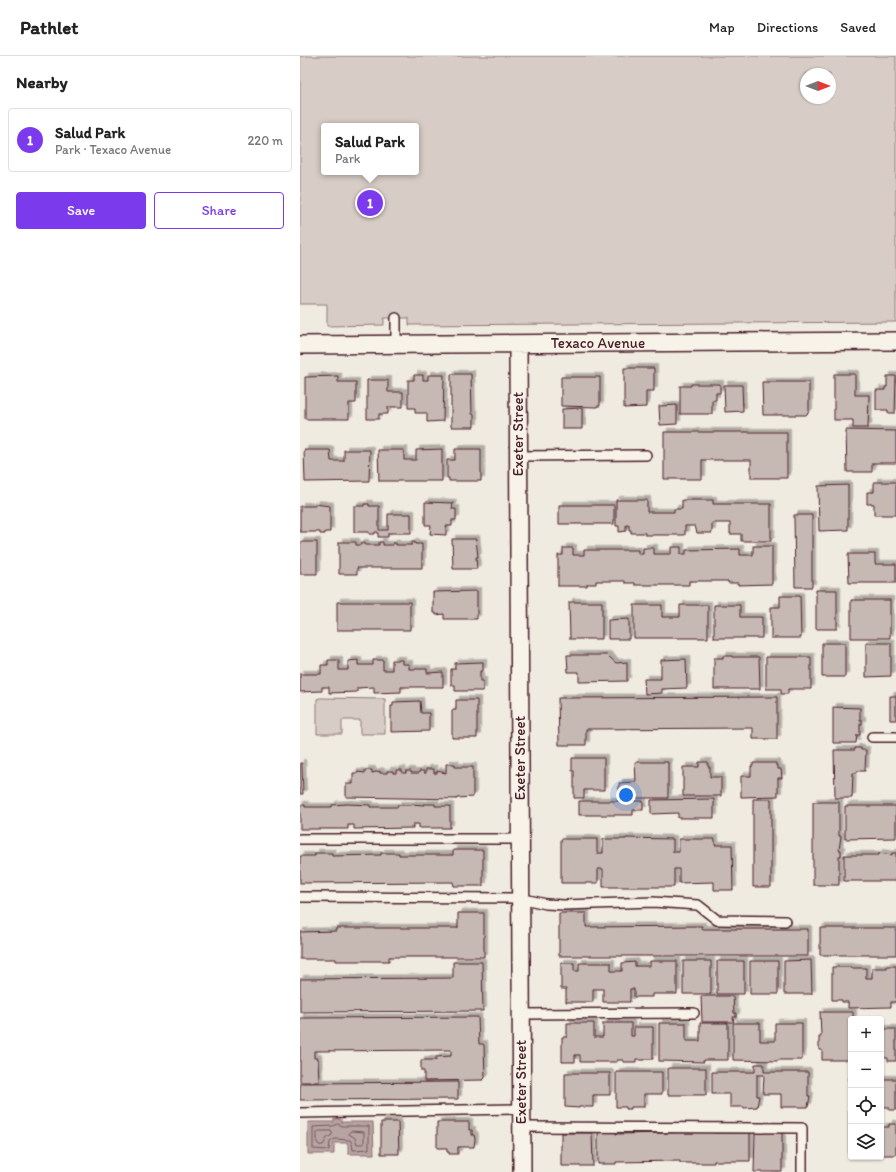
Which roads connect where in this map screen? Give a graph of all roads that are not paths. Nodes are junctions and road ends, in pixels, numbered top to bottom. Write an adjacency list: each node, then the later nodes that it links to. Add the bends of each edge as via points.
1 (396, 318): 3 (lane)
2 (896, 341): 4 (street, Texaco Avenue)
3 (396, 344): 4 (street, Texaco Avenue); 5 (street, Texaco Avenue)
4 (518, 344): 7 (street, Exeter Street)
5 (300, 345)
6 (646, 455): 7 (lane)
7 (518, 456): 11 (street, Exeter Street)
8 (872, 737): 9 (lane)
9 (896, 737)
10 (300, 839): 11 (lane)
11 (520, 839): 13 (street, Exeter Street)
12 (300, 897): 13 (lane)
13 (520, 898): 14 (lane, via 564,905 653,902 698,905 718,920); 16 (street, Exeter Street)
14 (785, 921)
15 (694, 1013): 16 (lane)
16 (521, 1014): 17 (street, Exeter Street)
17 (521, 1109): 18 (lane); 19 (street, Exeter Street)
18 (300, 1113)
19 (521, 1128): 20 (street, Exeter Street); 21 (lane, via 802,1128)
20 (522, 1172)
21 (802, 1172)

